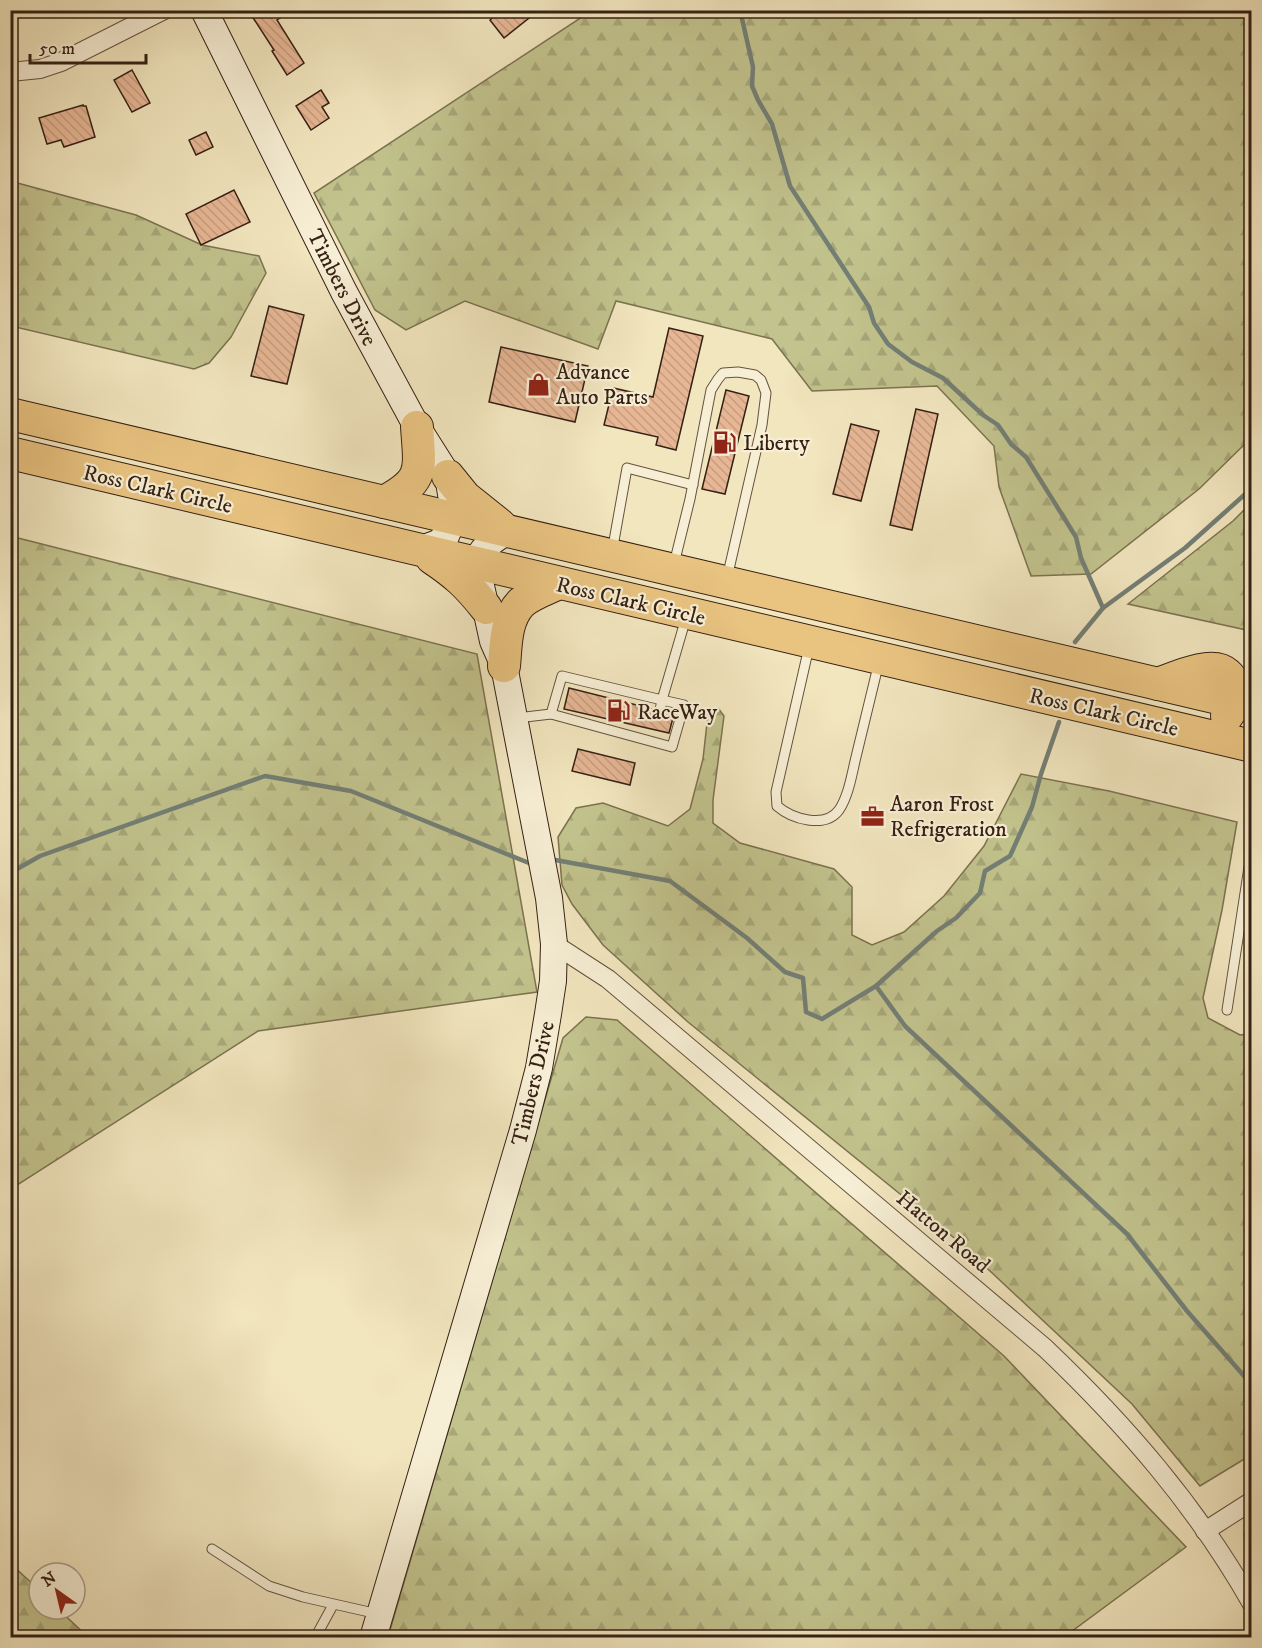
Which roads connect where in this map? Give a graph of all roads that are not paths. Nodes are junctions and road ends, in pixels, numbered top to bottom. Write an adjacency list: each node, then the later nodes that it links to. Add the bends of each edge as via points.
1 (164, 10): 3 (street, via 61,62)
2 (204, 10): 5 (street, Timbers Drive, via 344,292)
3 (10, 72)
4 (13, 416): 11 (highway, Ross Clark Circle)
5 (417, 428): 9 (street, Timbers Drive); 11 (highway, via 419,468 402,492)
6 (10, 453): 7 (highway, Ross Clark Circle)
7 (60, 465): 8 (highway); 14 (highway, Ross Clark Circle)
8 (10, 476)
9 (448, 476): 12 (street, Timbers Drive); 13 (highway, via 465,497)
10 (693, 484): 15 (lane, via 627,468); 17 (lane); 19 (lane, via 711,390 723,373 755,375 766,393 762,425)
11 (384, 502): 12 (highway, Ross Clark Circle)
12 (453, 519): 13 (highway, Ross Clark Circle); 14 (street, via 446,536)
13 (507, 531): 15 (highway, Ross Clark Circle); 16 (street, via 479,554)
14 (419, 550): 16 (highway, Ross Clark Circle); 20 (highway, via 454,573)
15 (611, 555): 17 (highway, Ross Clark Circle)
16 (476, 563): 18 (highway, Ross Clark Circle); 20 (street, Timbers Drive)
17 (673, 570): 19 (highway, Ross Clark Circle)
18 (559, 582): 21 (highway, Ross Clark Circle); 24 (highway, via 521,603 513,615 507,629)
19 (726, 583): 31 (highway, Ross Clark Circle)
20 (486, 608): 24 (street, Timbers Drive, via 493,641)
21 (688, 613): 22 (highway, Ross Clark Circle); 29 (lane)
22 (810, 642): 23 (highway, Ross Clark Circle); 23 (lane, via 776,792 777,806 796,817 827,820 839,810)
23 (880, 658): 38 (highway, Ross Clark Circle)
24 (504, 666): 35 (street, Timbers Drive)
25 (606, 686): 26 (lane); 28 (lane); 34 (lane, via 587,687 562,676)
26 (625, 691): 27 (lane); 30 (lane)
27 (643, 695): 29 (lane); 32 (lane)
28 (603, 696)
29 (662, 700): 33 (lane); 40 (lane, via 684,705 672,747)
30 (623, 701)
31 (1244, 704): 38 (highway, via 1215,725)
32 (640, 706)
33 (660, 710)
34 (551, 714): 35 (lane); 39 (lane, via 617,727)
35 (514, 718): 43 (street, Timbers Drive, via 549,898)
36 (635, 725): 39 (lane)
37 (655, 730): 40 (lane)
38 (1195, 733): 41 (highway, Ross Clark Circle)
39 (633, 737): 40 (lane)
40 (651, 742)
41 (1251, 746)
42 (1251, 862): 44 (lane)
43 (554, 944): 46 (street, Hatton Road, via 608,978 1045,1348 1118,1420); 50 (street, Timbers Drive, via 548,1014 526,1120)
44 (1227, 1010)
45 (1251, 1501): 46 (street)
46 (1205, 1531): 48 (street, Hatton Road)
47 (212, 1550): 49 (lane, via 269,1586)
48 (1251, 1604)
49 (333, 1605): 50 (lane); 51 (lane)
50 (377, 1626)
51 (315, 1638)

